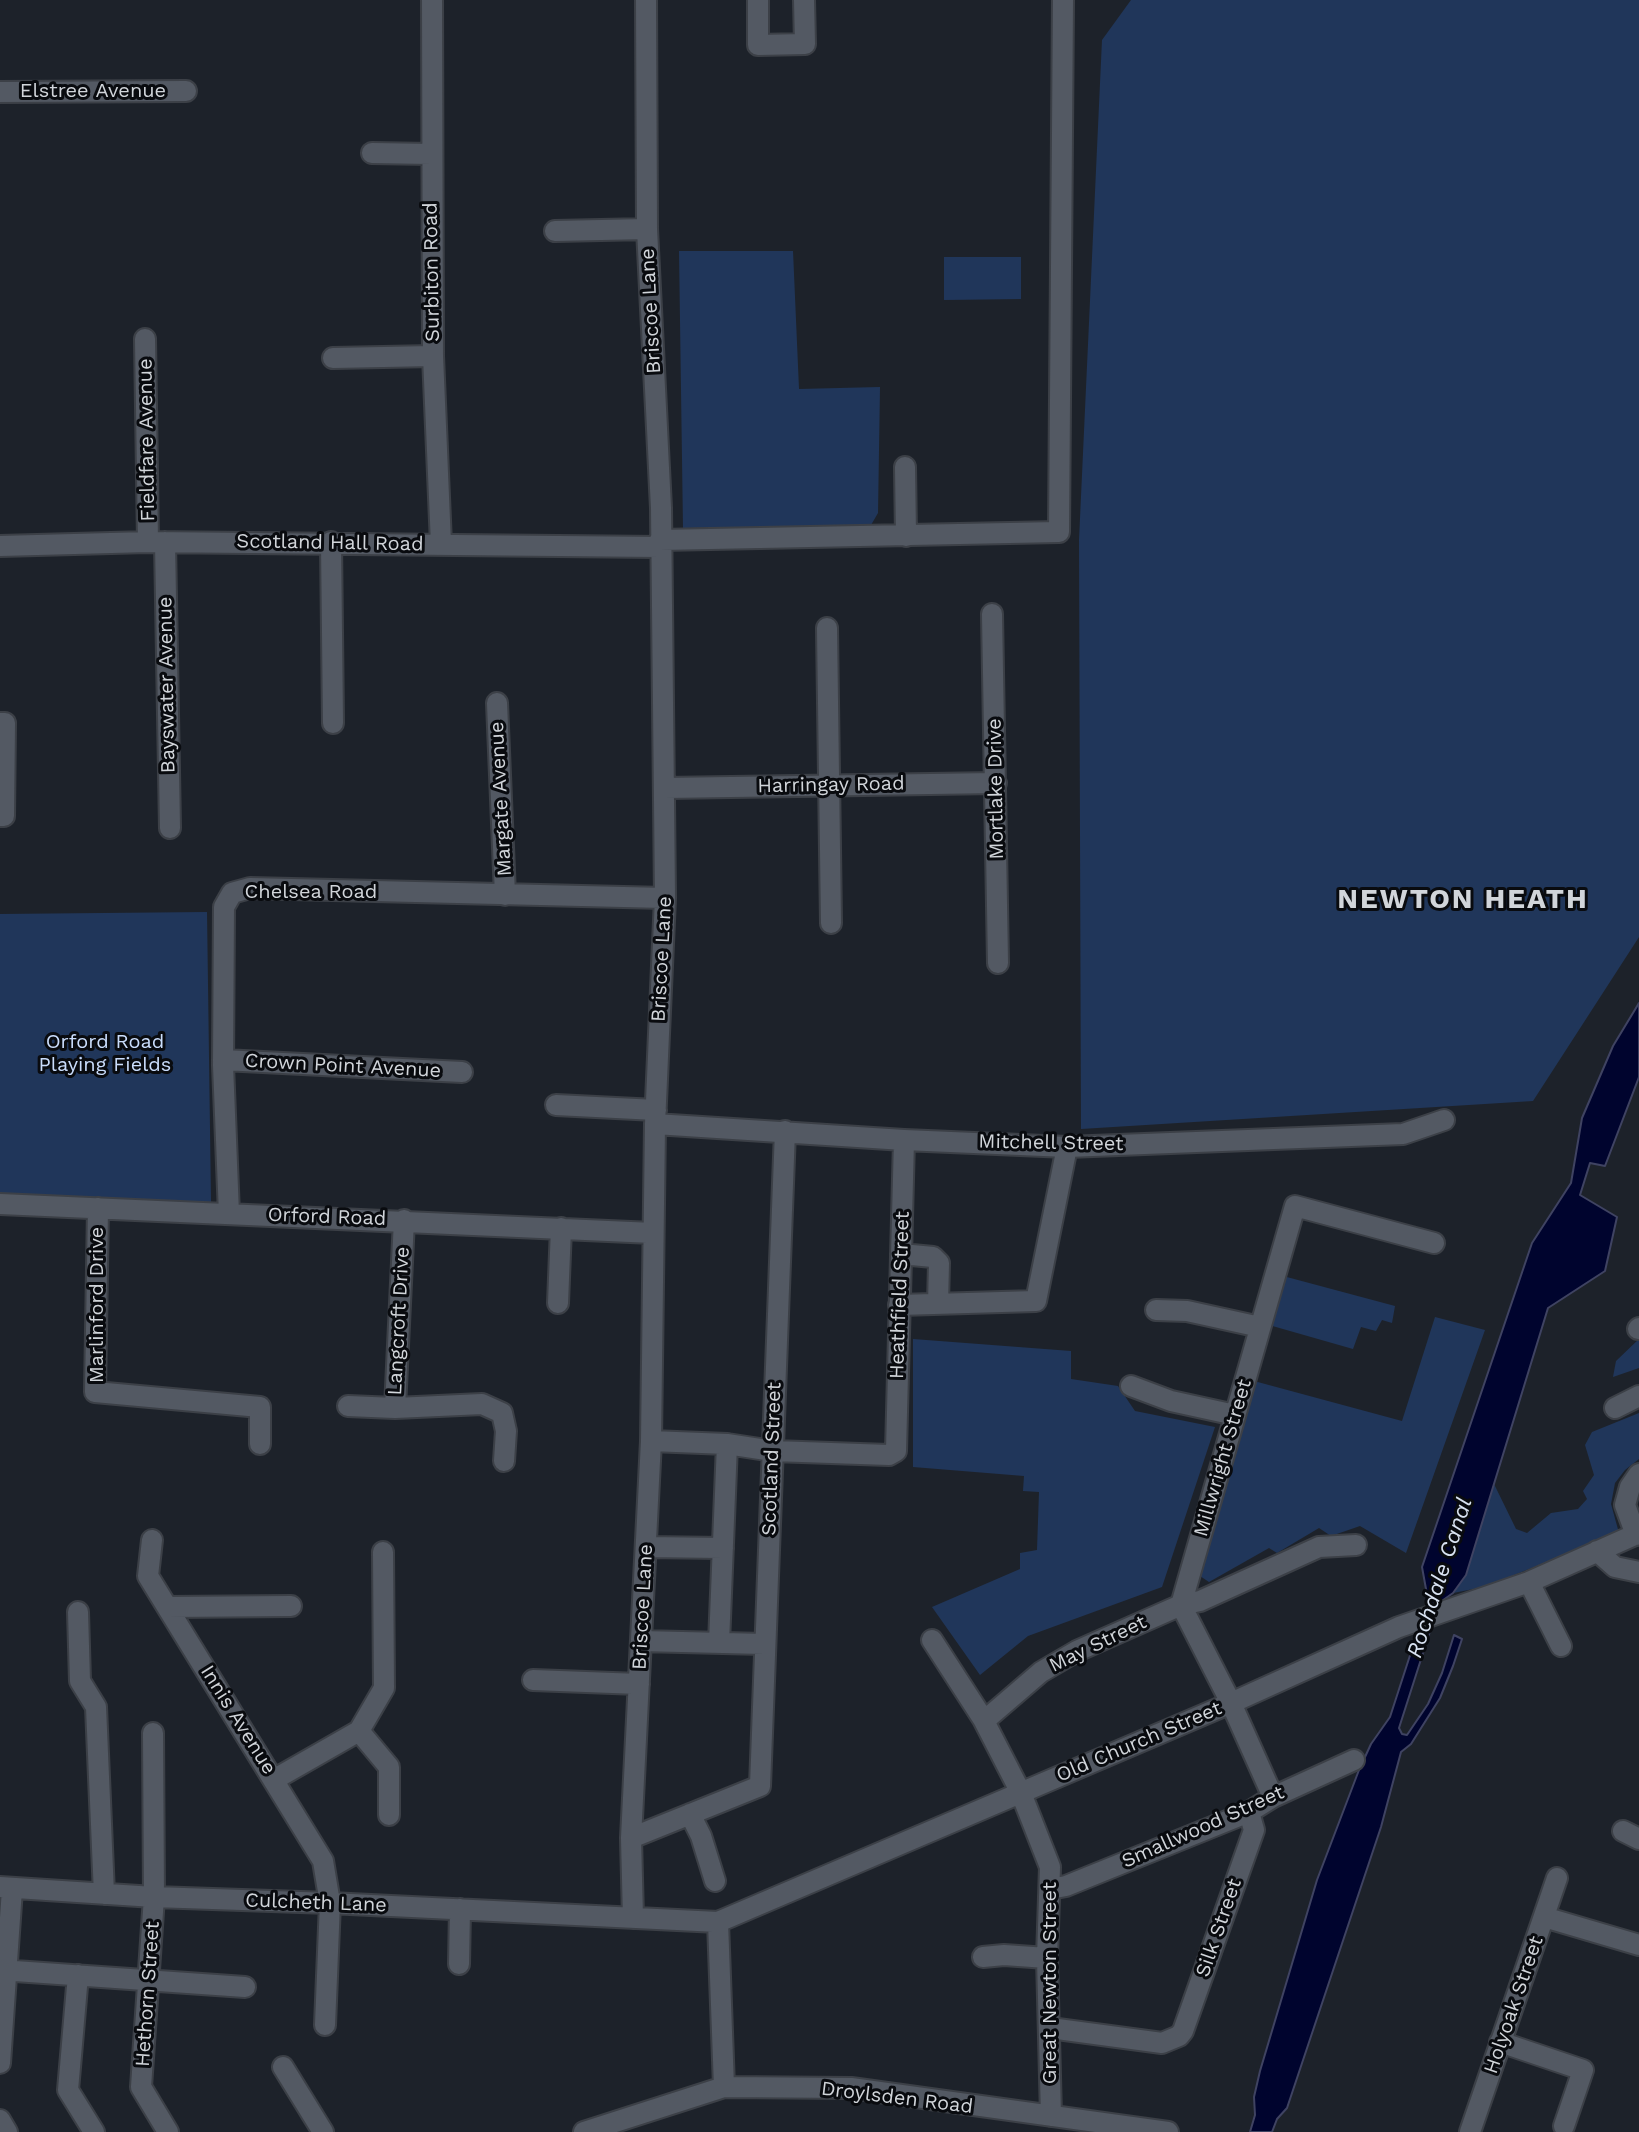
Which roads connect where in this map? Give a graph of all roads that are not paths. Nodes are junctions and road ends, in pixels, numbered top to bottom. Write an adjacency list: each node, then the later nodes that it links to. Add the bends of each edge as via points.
1 (432, 0): 9 (street, Surbiton Road)
2 (646, 0): 10 (street, Briscoe Lane)
3 (758, 0): 4 (street, via 758,45 805,44)
4 (804, 0)
5 (1063, 0): 16 (street, Scotland Hall Road, via 1059,532)
6 (186, 91): 7 (street, Elstree Avenue)
7 (0, 92)
8 (372, 153): 9 (street)
9 (431, 154): 13 (street, Surbiton Road)
10 (647, 229): 11 (street); 20 (street, Briscoe Lane)
11 (555, 231)
12 (145, 339): 17 (street, Fieldfare Avenue)
13 (433, 356): 14 (street); 19 (street, Surbiton Road)
14 (333, 358)
15 (905, 467): 16 (street)
16 (906, 536): 20 (street, Scotland Hall Road)
17 (157, 542): 18 (street, Scotland Hall Road); 21 (street, Scotland Hall Road); 31 (street, Bayswater Avenue)
18 (331, 542): 19 (street, Scotland Hall Road); 26 (street)
19 (441, 544): 20 (street, Scotland Hall Road)
20 (660, 544): 29 (street, Briscoe Lane)
21 (0, 546)
22 (992, 614): 27 (street, Mortlake Drive)
23 (827, 628): 28 (street)
24 (497, 703): 32 (street, Margate Avenue)
25 (0, 723): 30 (street, via 5,723)
26 (333, 723)
27 (996, 783): 28 (street, Harringay Road); 35 (street, Mortlake Drive)
28 (829, 785): 29 (street, Harringay Road); 34 (street)
29 (665, 788): 33 (street, Briscoe Lane)
30 (2, 816)
31 (170, 828)
32 (505, 895): 33 (street, Chelsea Road); 36 (street, Chelsea Road, via 250,888 232,893 224,907)
33 (665, 898): 39 (street, Briscoe Lane)
34 (831, 923)
35 (998, 963)
36 (223, 1060): 37 (street, Crown Point Avenue); 46 (street, Chelsea Road)
37 (462, 1072)
38 (556, 1105): 39 (street, Mitchell Street)
39 (656, 1117): 41 (street, Mitchell Street); 49 (street, Briscoe Lane)
40 (1444, 1120): 43 (street, Mitchell Street, via 1403,1134)
41 (785, 1131): 42 (street, Mitchell Street); 66 (street, Scotland Street)
42 (904, 1140): 43 (street, Mitchell Street); 51 (street, Heathfield Street)
43 (1067, 1147): 53 (street, via 1036,1301)
44 (0, 1204): 45 (street, Orford Road)
45 (98, 1208): 46 (street, Orford Road); 64 (street, Marlinford Drive, via 95,1392 260,1407)
46 (229, 1214): 47 (street, Orford Road)
47 (404, 1220): 48 (street, Orford Road); 60 (street, Langcroft Drive)
48 (561, 1228): 49 (street, Orford Road); 52 (street)
49 (653, 1233): 63 (street, Briscoe Lane)
50 (1434, 1243): 56 (street, Millwright Street, via 1295,1206)
51 (901, 1254): 53 (street, via 933,1257 939,1263); 54 (street, Heathfield Street)
52 (558, 1303)
53 (938, 1304): 54 (street)
54 (899, 1305): 66 (street, Heathfield Street, via 896,1451)
55 (1156, 1310): 56 (street, via 1187,1311)
56 (1260, 1327): 62 (street, Millwright Street)
57 (1131, 1386): 62 (street)
58 (1639, 1396): 61 (street)
59 (348, 1406): 60 (street)
60 (395, 1408): 67 (street, Langcroft Drive, via 482,1404 502,1413)
61 (1615, 1408)
62 (1235, 1415): 78 (street, Millwright Street)
63 (651, 1441): 65 (street); 72 (street, Briscoe Lane)
64 (260, 1444)
65 (727, 1444): 66 (street); 73 (street)
66 (773, 1451): 85 (street, Scotland Street)
67 (504, 1461)
68 (1639, 1474): 69 (street, via 1625,1505)
69 (1638, 1534): 74 (street, Old Church Street)
70 (152, 1540): 80 (street, Innis Avenue, via 148,1576)
71 (1356, 1545): 78 (street, May Street, via 1319,1547)
72 (646, 1547): 73 (street); 83 (street, Briscoe Lane)
73 (723, 1548): 84 (street)
74 (1597, 1551): 76 (street, via 1615,1567); 77 (street, Old Church Street)
75 (383, 1552): 91 (street, via 384,1688)
76 (1639, 1572)
77 (1529, 1582): 86 (street); 89 (street, Old Church Street, via 1399,1627)
78 (1181, 1605): 89 (street); 90 (street, May Street, via 1060,1660)
79 (291, 1606): 80 (street)
80 (167, 1607): 94 (street, Innis Avenue)
81 (78, 1612): 105 (street, via 80,1681 96,1707)
82 (932, 1640): 90 (street, Great Newton Street)
83 (641, 1641): 84 (street); 88 (street, Briscoe Lane)
84 (719, 1643): 85 (street)
85 (764, 1644): 98 (street, Scotland Street, via 760,1786)
86 (1561, 1646)
87 (533, 1680): 88 (street)
88 (639, 1684): 100 (street, Briscoe Lane)
89 (1231, 1703): 95 (street, Old Church Street); 96 (street)
90 (984, 1721): 95 (street, Great Newton Street)
91 (359, 1731): 94 (street); 99 (street, via 389,1767)
92 (153, 1733): 106 (street, Hethorn Street)
93 (1354, 1760): 96 (street, Smallwood Street)
94 (275, 1779): 107 (street, Innis Avenue, via 323,1861)
95 (1021, 1793): 104 (street, Great Newton Street, via 1050,1867); 111 (street, Old Church Street)
96 (1273, 1797): 97 (street, Smallwood Street)
97 (1249, 1812): 104 (street, Smallwood Street); 121 (street, Silk Street, via 1254,1830 1183,2031 1162,2043)
98 (690, 1814): 100 (street); 102 (street)
99 (389, 1815)
100 (631, 1838): 110 (street, Briscoe Lane)
101 (1557, 1878): 109 (street, Holyoak Street)
102 (715, 1881)
103 (6, 1888): 105 (street, Culcheth Lane); 116 (street)
104 (1050, 1889): 114 (street, Great Newton Street)
105 (104, 1894): 106 (street, Culcheth Lane)
106 (154, 1897): 107 (street, Culcheth Lane); 118 (street, Hethorn Street)
107 (330, 1903): 108 (street, Culcheth Lane); 120 (street, Innis Avenue)
108 (460, 1909): 110 (street, Culcheth Lane); 115 (street)
109 (1544, 1917): 112 (street); 122 (street, Holyoak Street)
110 (633, 1918): 111 (street, Old Church Street)
111 (718, 1922): 125 (street)
112 (1639, 1945)
113 (983, 1957): 114 (street)
114 (1047, 1958): 121 (street, Great Newton Street)
115 (459, 1964)
116 (3, 1970): 117 (street); 123 (street)
117 (78, 1975): 118 (street); 129 (street, via 68,2090)
118 (149, 1980): 119 (street); 131 (street, Hethorn Street, via 141,2087)
119 (245, 1987)
120 (325, 2025)
121 (1050, 2028): 126 (street, Great Newton Street)
122 (1500, 2042): 128 (street, via 1583,2070); 135 (street, Holyoak Street)
123 (0, 2063)
124 (283, 2067): 132 (street)
125 (724, 2087): 126 (street, Droylsden Road, via 851,2088); 133 (street, Droylsden Road)
126 (1051, 2116): 134 (street, Droylsden Road)
127 (0, 2120): 130 (street)
128 (1564, 2126)
129 (91, 2131)
130 (7, 2132)
131 (168, 2132)
132 (323, 2132)
133 (584, 2132)
134 (1168, 2132)
135 (1470, 2132)

